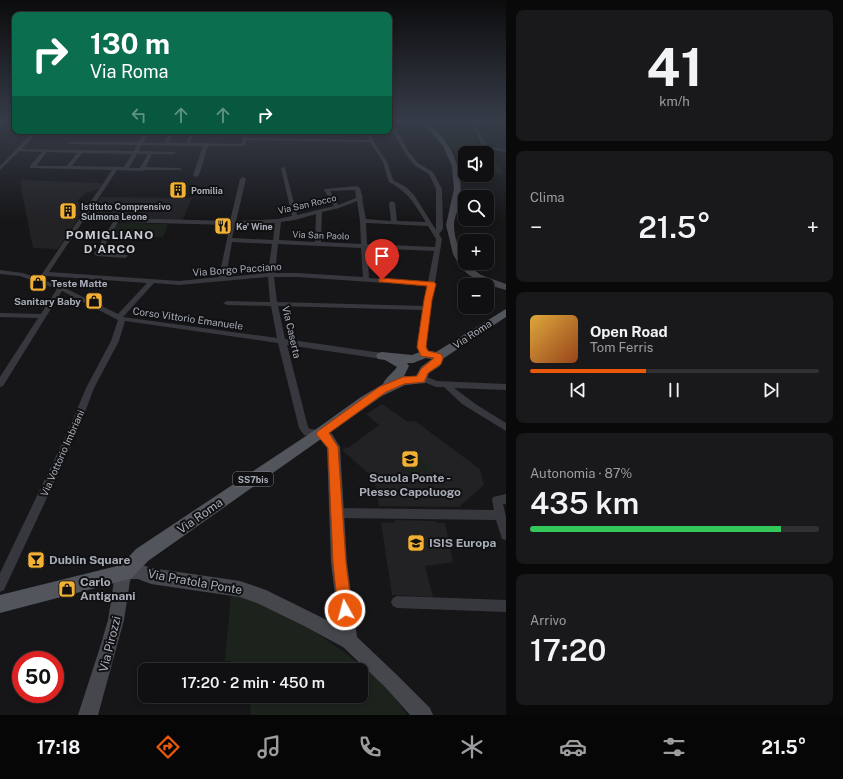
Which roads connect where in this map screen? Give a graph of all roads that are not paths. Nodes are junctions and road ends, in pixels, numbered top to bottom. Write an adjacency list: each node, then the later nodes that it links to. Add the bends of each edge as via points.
1 (16, 153): 13 (street)
2 (43, 153): 10 (street, via 32,167)
3 (78, 153): 10 (street)
4 (135, 153): 15 (street)
5 (150, 153): 11 (street)
6 (203, 153): 17 (street)
7 (379, 153): 30 (street, via 391,181 412,196)
8 (408, 153): 31 (street, via 416,164 431,173 439,189 440,229)
9 (450, 153): 46 (main road, via 457,172 456,203 450,223 457,254 469,272 484,280)
10 (68, 168): 14 (street)
11 (143, 168): 15 (street); 16 (street)
12 (283, 168): 23 (street)
13 (0, 169)
14 (115, 169): 15 (street); 24 (street)
15 (126, 169)
16 (180, 169)
17 (196, 175)
18 (243, 179): 29 (street)
19 (360, 198): 21 (street, Via San Rocco); 21 (street, via 357,188 327,190); 27 (street)
20 (392, 203): 28 (street)
21 (337, 207): 22 (street, Via San Rocco)
22 (319, 211): 23 (street, Via San Rocco); 34 (street)
23 (295, 218): 26 (street, Via San Rocco)
24 (81, 219): 25 (street, Via San Rocco); 39 (street)
25 (116, 220): 29 (street, Via San Rocco); 37 (street, via 97,254)
26 (278, 221): 29 (street, Via San Rocco); 33 (street, Via Caserta)
27 (364, 221): 28 (street); 35 (street)
28 (394, 222): 30 (street)
29 (233, 223): 32 (street)
30 (429, 224): 31 (street)
31 (436, 234): 36 (street, via 439,239)
32 (229, 240): 33 (street, Via San Paolo); 42 (street)
33 (275, 243): 34 (street, Via San Paolo); 40 (street, Via Caserta)
34 (318, 244): 35 (street, Via San Paolo)
35 (364, 246): 36 (street, Via San Paolo); 41 (street)
36 (437, 249): 45 (street)
37 (125, 256)
38 (0, 272): 43 (street, Corso Vittorio Emanuele, via 21,274)
39 (44, 274): 43 (street); 44 (street, Via Borgo Pacciano)
40 (271, 275): 41 (street, Via Borgo Pacciano); 42 (street, Via Borgo Pacciano); 49 (street, Via Caserta)
41 (366, 279): 45 (street, Via Borgo Pacciano)
42 (222, 280): 44 (street, Via Borgo Pacciano)
43 (39, 281): 47 (street, Corso Vittorio Emanuele)
44 (152, 282): 54 (street)
45 (432, 284): 50 (street)
46 (506, 285)
47 (60, 288): 53 (street); 54 (street, Corso Vittorio Emanuele)
48 (227, 303): 49 (street)
49 (274, 304): 50 (street); 55 (street, Via Caserta)
50 (426, 308): 56 (street, via 422,344)
51 (506, 312): 58 (main road, Via Roma)
52 (0, 315): 53 (street)
53 (42, 316): 60 (street)
54 (120, 318): 55 (street, Corso Vittorio Emanuele); 71 (street, Via Vottorio Imbriani, via 115,341 90,388 73,431)
55 (282, 342): 57 (street, Corso Vittorio Emanuele); 65 (street, Via Caserta, via 304,428 308,432)
56 (424, 354): 57 (main road, via 413,359); 58 (main road)
57 (382, 356): 63 (main road, SS7bis, via 403,366 398,376)
58 (438, 356): 59 (main road, Via Roma, via 438,362 424,371)
59 (422, 378): 61 (street, via 436,384); 63 (main road, SS7bis, via 403,380)
60 (0, 384)
61 (446, 384): 62 (street); 64 (street)
62 (506, 387)
63 (383, 389): 65 (main road, Via Roma / SS7bis)
64 (506, 427)
65 (322, 434): 67 (main road, via 333,447); 70 (main road, Via Roma / SS7bis, via 305,443 142,555)
66 (506, 499): 68 (street, via 497,500)
67 (337, 513): 68 (street); 75 (main road, via 339,563)
68 (500, 515): 69 (street)
69 (506, 535)
70 (126, 572): 73 (main road); 75 (main road, Via Pratola Ponte, via 138,571 151,576 240,589 260,596); 76 (main road, Via Pirozzi, via 122,577 120,603 105,665)
71 (0, 586)
72 (397, 602): 74 (street)
73 (0, 604)
74 (506, 606)
75 (348, 640): 77 (main road, Via Pratola Ponte)
76 (88, 715)
77 (423, 715)

